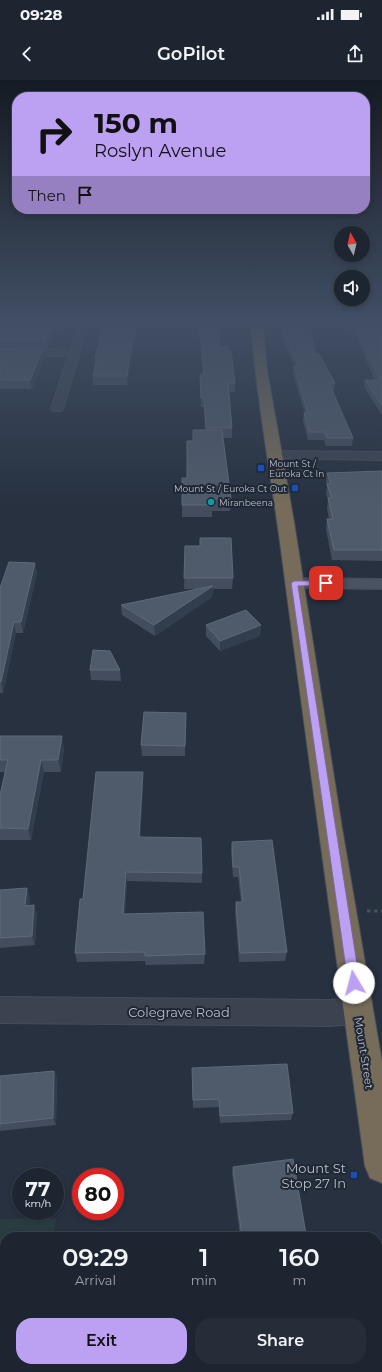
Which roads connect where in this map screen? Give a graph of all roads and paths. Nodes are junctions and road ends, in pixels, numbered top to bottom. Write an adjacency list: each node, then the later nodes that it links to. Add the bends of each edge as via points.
1 (65, 383): 3 (street)
2 (263, 383): 4 (highway, Mount Street)
3 (57, 409)
4 (275, 455): 5 (street); 6 (highway, Mount Street)
5 (382, 456)
6 (294, 583): 7 (street); 9 (highway, Mount Street)
7 (382, 584)
8 (0, 1010): 9 (street, Colegrave Road, via 329,1013)
9 (358, 1011): 10 (highway, Mount Street)
10 (382, 1166)

